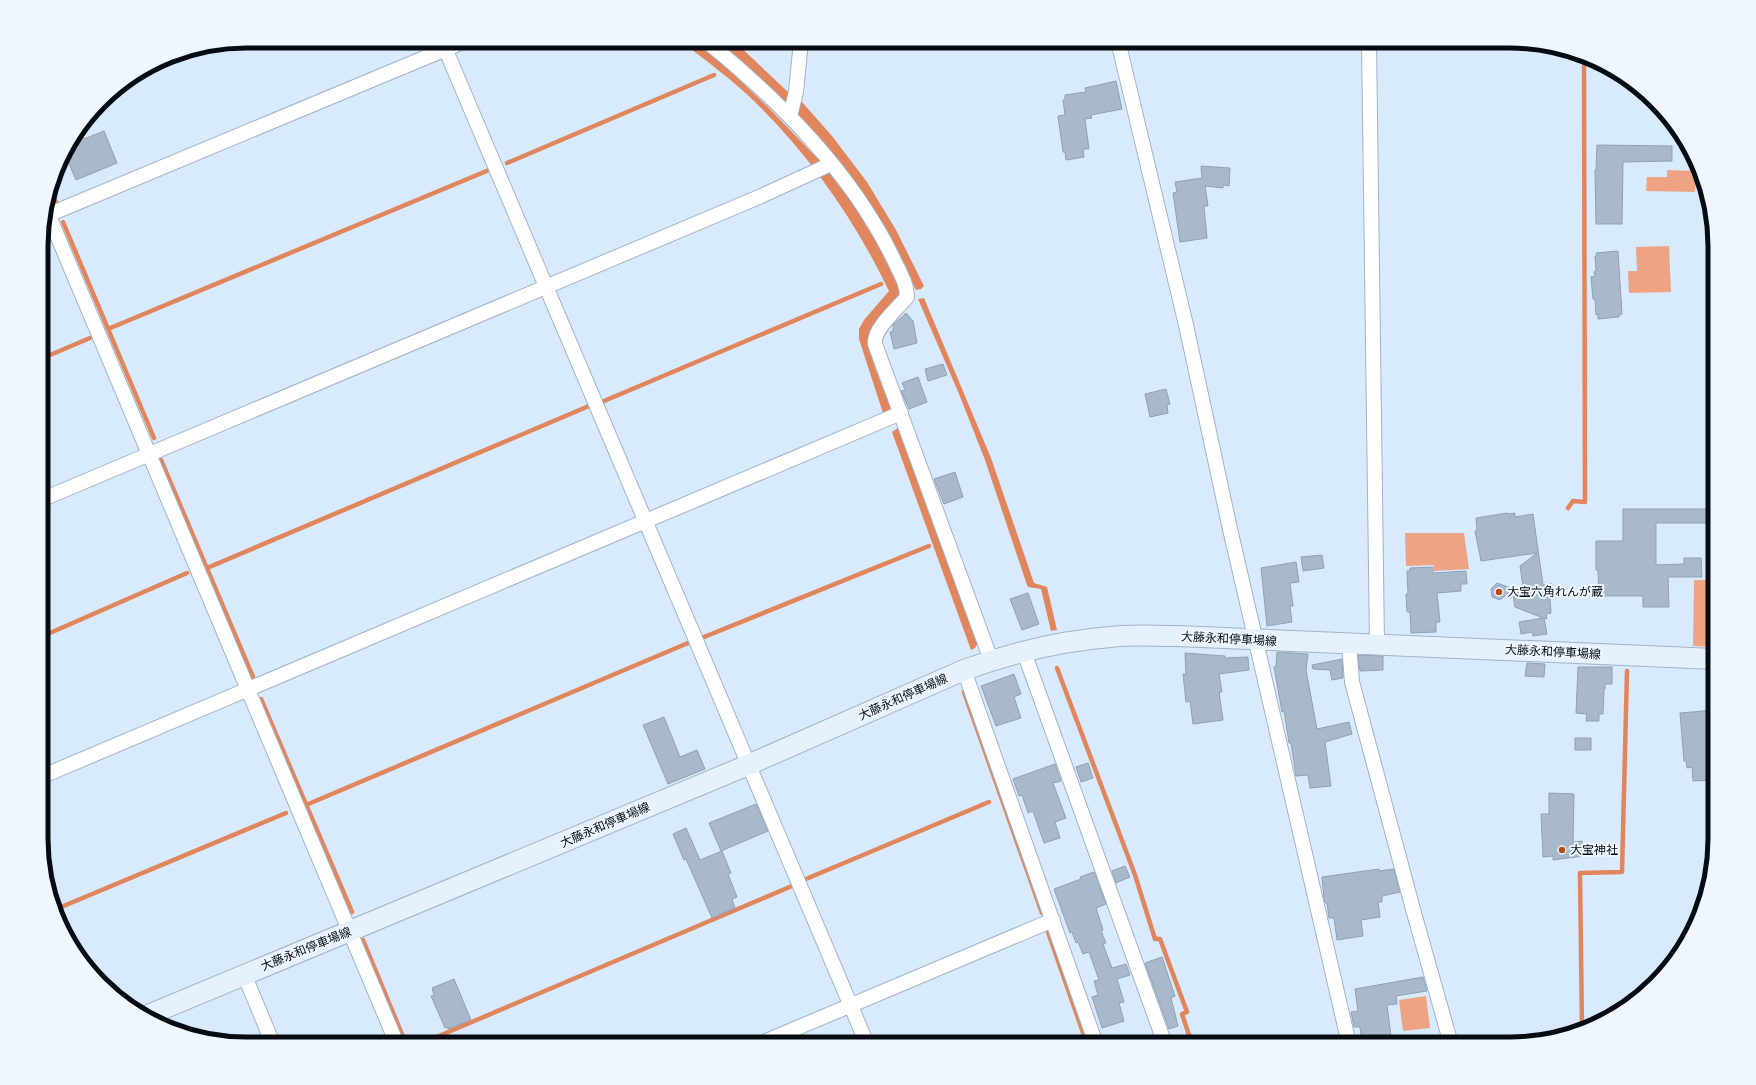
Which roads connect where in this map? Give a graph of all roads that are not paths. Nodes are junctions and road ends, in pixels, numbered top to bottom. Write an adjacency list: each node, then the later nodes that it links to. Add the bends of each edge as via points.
1 (437, 48): 9 (street)
2 (445, 48): 11 (street)
3 (714, 48): 7 (street)
4 (799, 48): 7 (street, via 796,92)
5 (1120, 48): 16 (street, via 1186,325)
6 (1369, 48): 18 (street)
7 (790, 116): 8 (street)
8 (824, 167): 11 (street, via 759,197); 12 (street, via 858,199 884,240 907,288 907,298 877,331 874,339)
9 (51, 212)
10 (50, 222): 13 (street)
11 (546, 286): 13 (street); 15 (street)
12 (901, 413): 15 (street); 21 (street)
13 (149, 454): 14 (street); 23 (street)
14 (48, 497)
15 (646, 521): 23 (street); 24 (street)
16 (1256, 640): 17 (main road, 大藤永和停車場線); 19 (main road, 大藤永和停車場線, via 1111,636); 37 (street)
17 (1349, 644): 18 (main road, 大藤永和停車場線); 38 (street, via 1352,682)
18 (1377, 645): 20 (main road, 大藤永和停車場線)
19 (1024, 652): 21 (main road, 大藤永和停車場線); 36 (street)
20 (1708, 659)
21 (991, 660): 22 (main road, 大藤永和停車場線)
22 (964, 670): 24 (main road, 大藤永和停車場線); 26 (street)
23 (248, 690): 25 (street); 27 (street)
24 (748, 765): 27 (main road, 大藤永和停車場線); 29 (street)
25 (48, 774)
26 (1054, 920): 29 (street); 35 (street)
27 (350, 931): 28 (main road, 大藤永和停車場線); 32 (street)
28 (244, 974): 30 (main road, 大藤永和停車場線); 31 (street)
29 (851, 1006): 33 (street); 34 (street)
30 (152, 1013)
31 (270, 1037)
32 (394, 1037)
33 (776, 1037)
34 (864, 1037)
35 (1094, 1037)
36 (1162, 1037)
37 (1347, 1037)
38 (1449, 1037)

